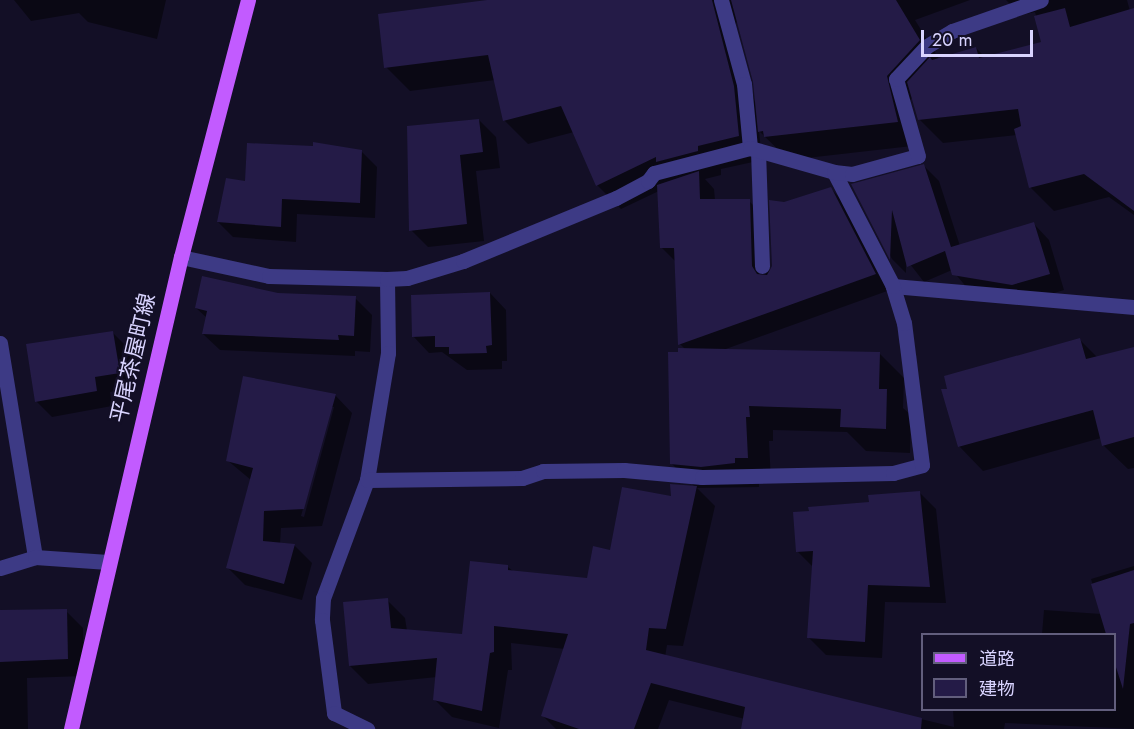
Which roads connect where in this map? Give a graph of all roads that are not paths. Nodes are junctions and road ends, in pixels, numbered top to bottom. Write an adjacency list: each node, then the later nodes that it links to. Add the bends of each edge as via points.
1 (248, 0): 6 (main road, 平尾茶屋町線)
2 (721, 0): 4 (street, via 744,84)
3 (1041, 0): 5 (street, via 952,31 927,46 896,79 918,156 852,174)
4 (754, 150): 5 (street); 7 (street); 8 (street, via 654,173 648,181 616,198 463,261 407,278)
5 (834, 172): 9 (street)
6 (181, 257): 8 (street, via 268,276); 14 (main road, 平尾茶屋町線)
7 (762, 266)
8 (387, 279): 12 (street, via 388,353)
9 (893, 286): 10 (street); 12 (street, via 904,323 922,465 893,472 702,477 624,470 543,471 522,478)
10 (1134, 308)
11 (0, 343): 13 (street)
12 (367, 480): 17 (street, via 323,598 322,620 334,713)
13 (35, 557): 14 (street); 15 (street)
14 (108, 562): 16 (main road, 平尾茶屋町線)
15 (0, 568)
16 (71, 729)
17 (367, 729)

